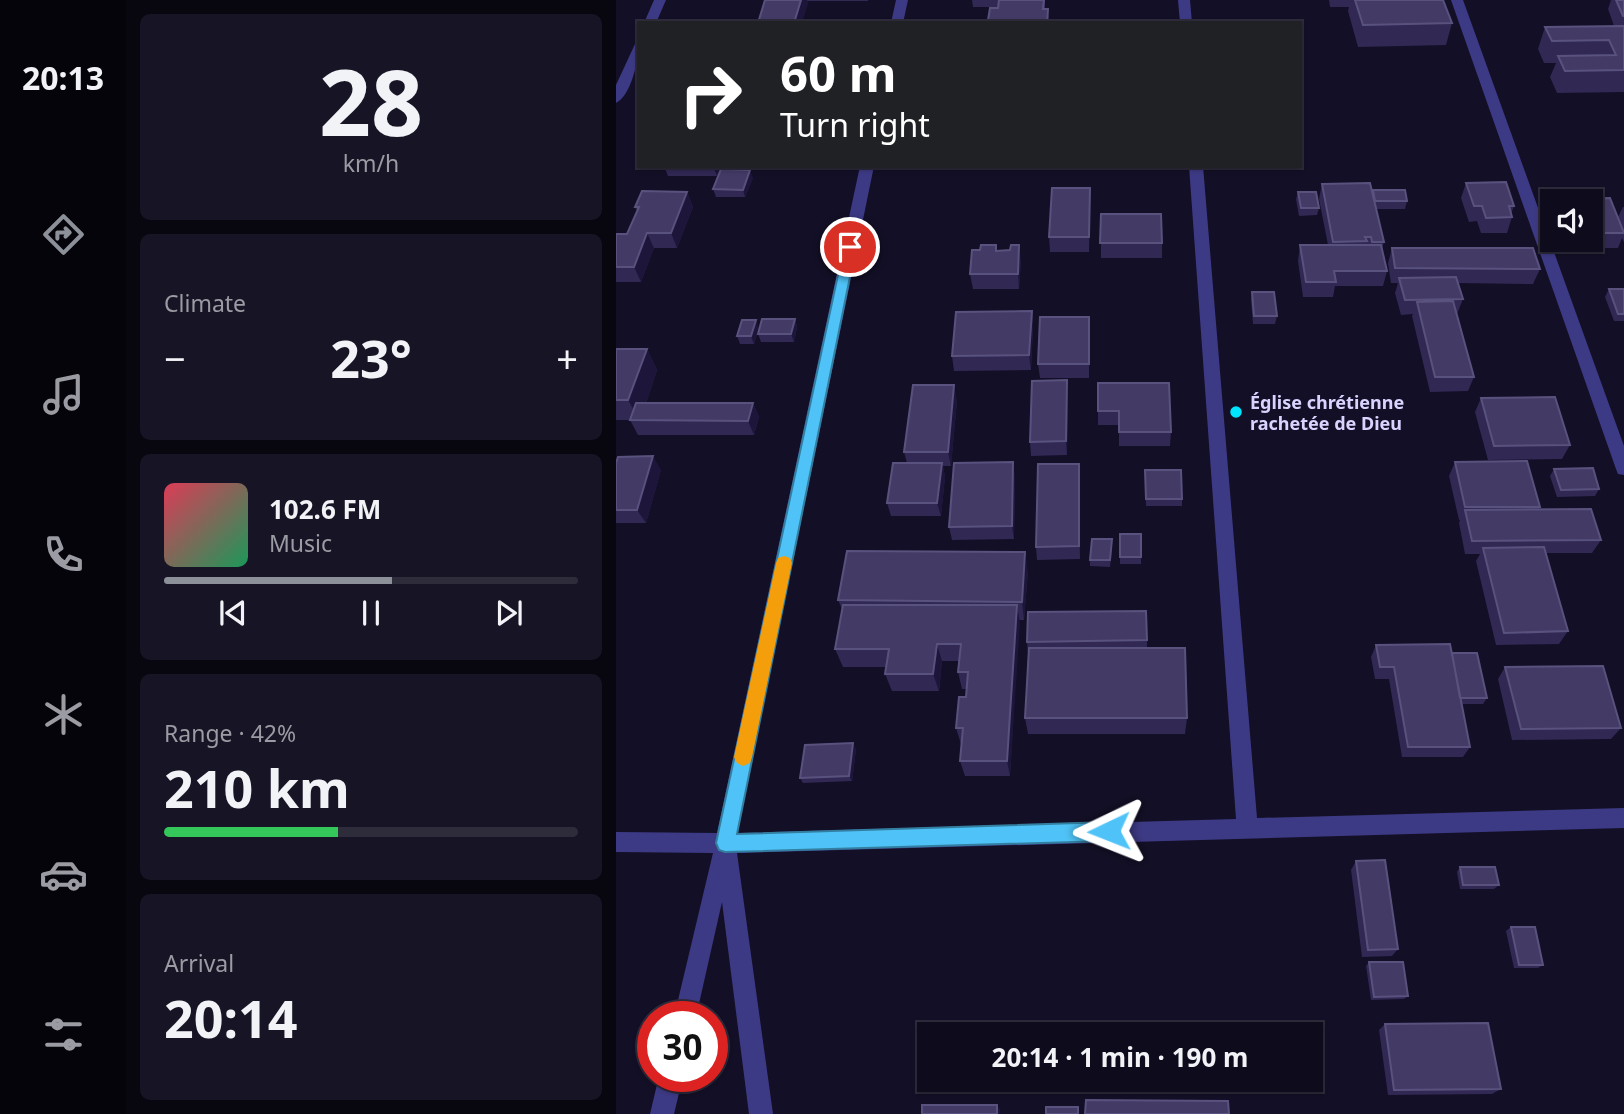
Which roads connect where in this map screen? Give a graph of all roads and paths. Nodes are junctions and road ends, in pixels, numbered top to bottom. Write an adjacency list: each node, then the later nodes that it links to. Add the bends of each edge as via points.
1 (660, 0): 5 (street)
2 (902, 0): 6 (street)
3 (1184, 0): 7 (street)
4 (1457, 0): 12 (street)
5 (651, 21)
6 (897, 21)
7 (1186, 21)
8 (637, 52): 9 (street)
9 (616, 99)
10 (867, 168): 16 (street)
11 (1196, 168): 14 (street)
12 (1624, 468)
13 (1624, 818): 14 (street)
14 (1247, 827): 16 (street)
15 (616, 842): 16 (street)
16 (725, 843): 17 (street); 20 (street)
17 (689, 1001)
18 (667, 1092): 19 (street)
19 (662, 1114)
20 (761, 1114)

